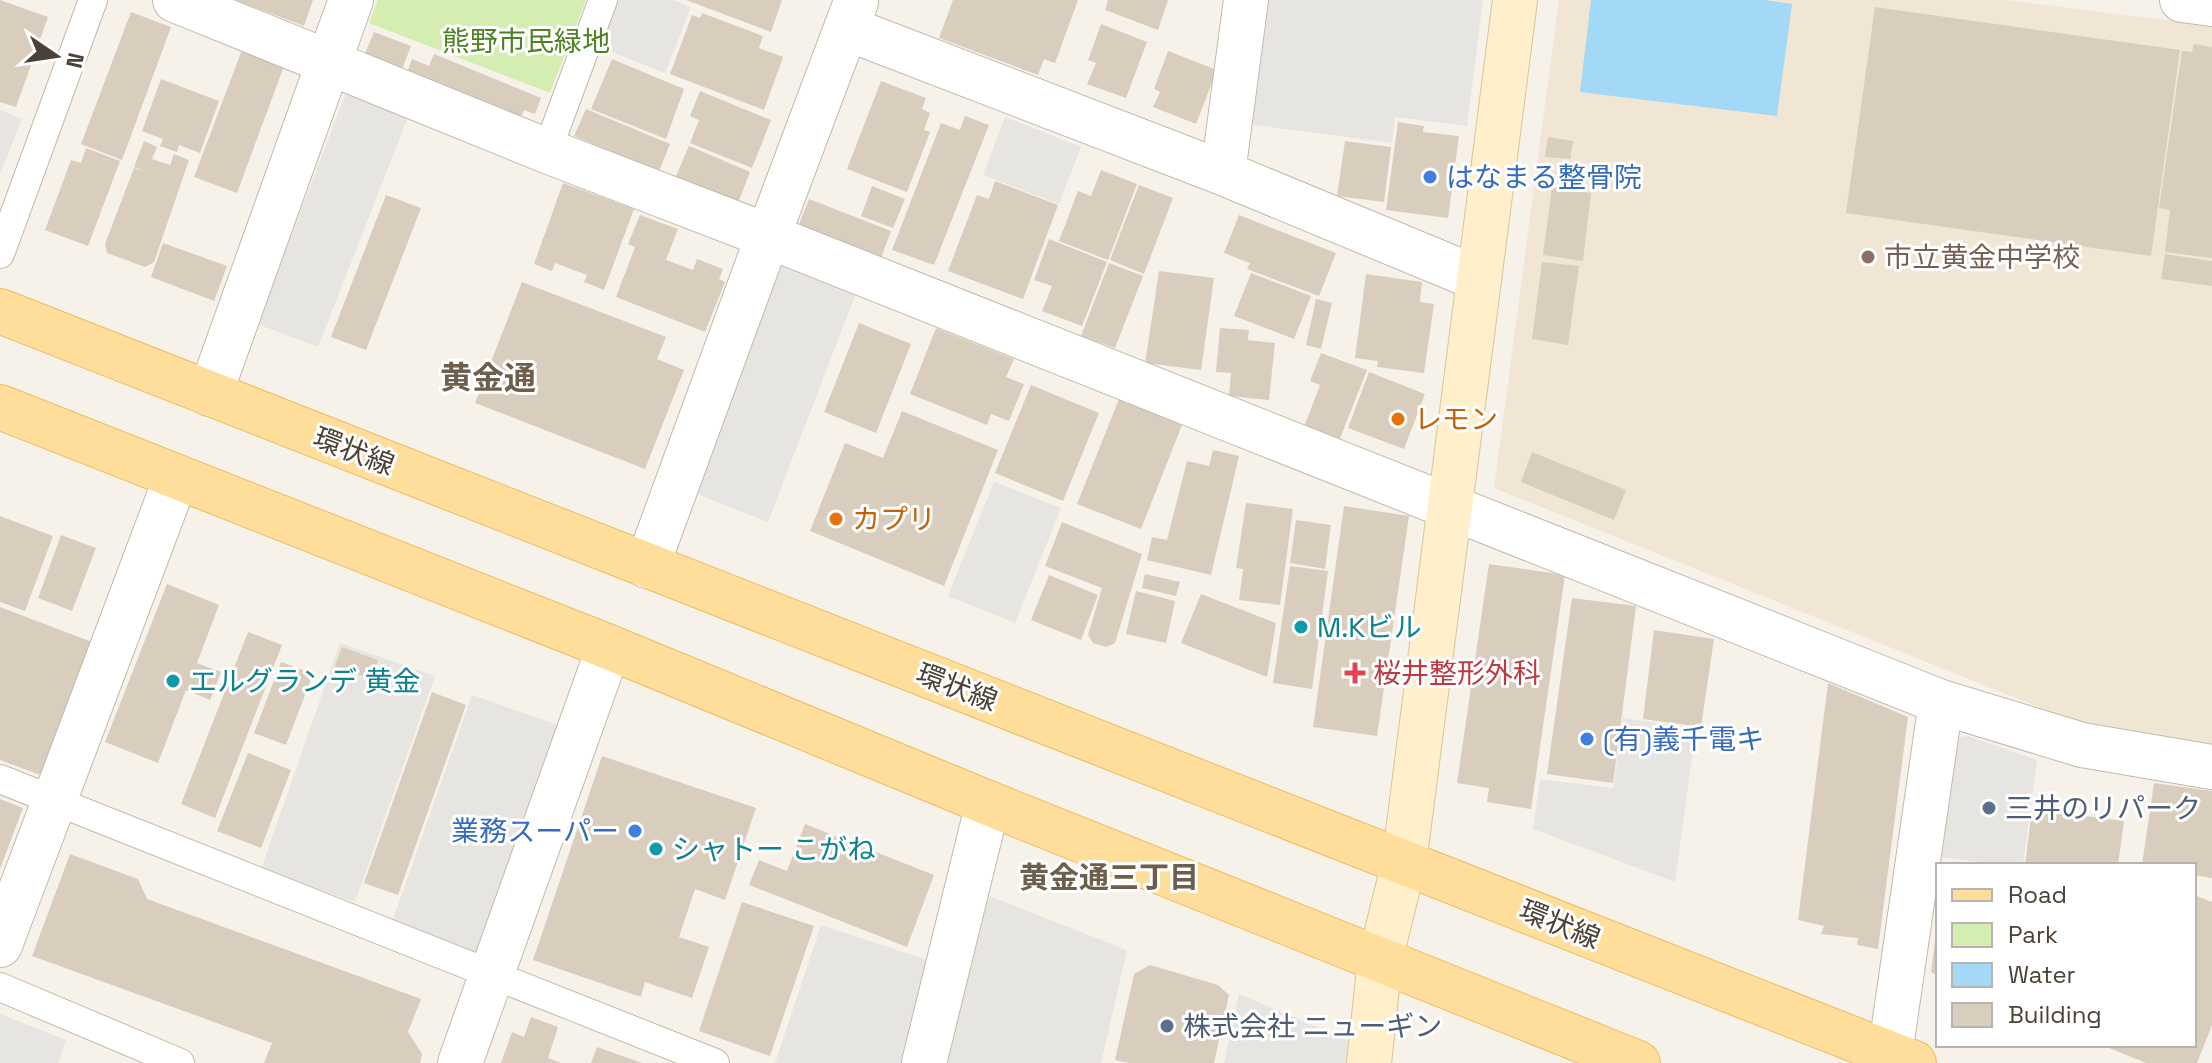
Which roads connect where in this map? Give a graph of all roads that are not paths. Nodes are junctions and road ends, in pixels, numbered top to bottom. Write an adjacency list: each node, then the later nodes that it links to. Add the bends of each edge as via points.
1 (93, 0): 14 (lane)
2 (175, 0): 10 (street)
3 (351, 0): 10 (street)
4 (603, 0): 11 (lane)
5 (1246, 0): 12 (street)
6 (1515, 0): 15 (street)
7 (2182, 0): 8 (street)
8 (2212, 4)
9 (852, 14): 12 (street); 13 (street)
10 (328, 61): 11 (street); 17 (street)
11 (547, 151): 13 (street)
12 (1223, 173): 15 (street)
13 (768, 236): 20 (street); 21 (street)
14 (0, 254)
15 (1479, 279): 20 (street)
16 (0, 311): 17 (main road, 環状線)
17 (210, 394): 21 (main road, 環状線)
18 (0, 407): 19 (main road)
19 (176, 478): 22 (main road); 26 (street)
20 (1448, 506): 23 (street); 28 (street)
21 (647, 566): 28 (main road, 環状線)
22 (609, 647): 27 (main road); 31 (street)
23 (1941, 702): 24 (street, via 2082,745); 33 (street)
24 (2212, 767)
25 (0, 779): 26 (lane)
26 (54, 802): 29 (street); 31 (lane)
27 (988, 803): 30 (main road); 37 (street)
28 (1404, 863): 30 (street); 33 (main road, 環状線)
29 (0, 945)
30 (1380, 960): 38 (street); 39 (main road)
31 (492, 974): 35 (street); 36 (lane)
32 (0, 987): 34 (lane)
33 (1902, 1058)
34 (180, 1063)
35 (460, 1063)
36 (715, 1063)
37 (924, 1063)
38 (1369, 1063)
39 (1638, 1063)

